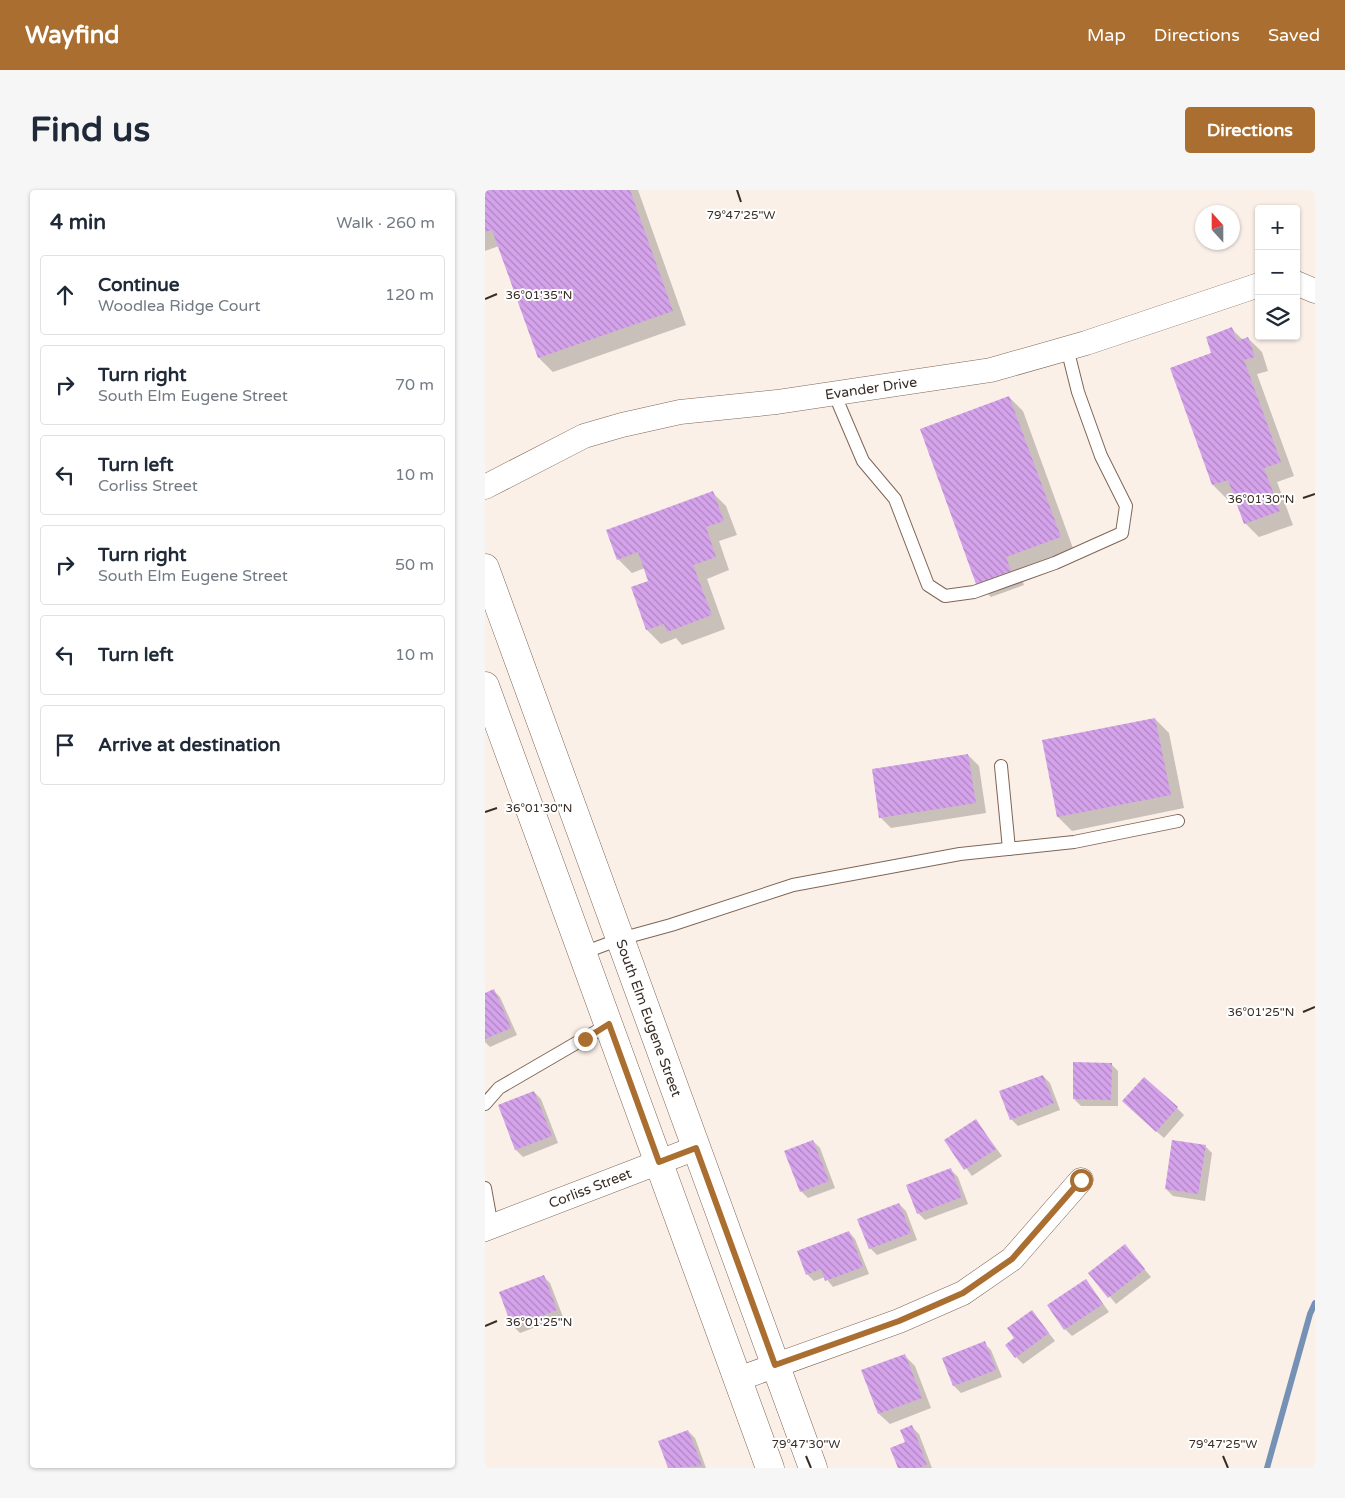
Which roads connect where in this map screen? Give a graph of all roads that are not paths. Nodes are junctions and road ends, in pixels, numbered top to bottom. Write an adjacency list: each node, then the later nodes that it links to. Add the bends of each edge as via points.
1 (1300, 285): 3 (street)
2 (1255, 286): 4 (street, Evander Drive)
3 (1315, 292)
4 (1067, 348): 5 (street, Evander Drive, via 991,370); 5 (lane, via 1078,392 1098,447 1126,506 1122,533 1055,563 974,592 945,596 928,585 895,499 863,461)
5 (834, 393): 6 (street, Evander Drive, via 680,412 622,425 584,436)
6 (485, 487)
7 (485, 568): 12 (main road, South Elm Eugene Street)
8 (485, 686): 13 (main road)
9 (1001, 766): 11 (lane)
10 (1178, 821): 11 (lane, via 1074,842)
11 (1009, 848): 12 (lane, via 793,885)
12 (620, 939): 13 (lane); 16 (main road, South Elm Eugene Street)
13 (583, 953): 14 (main road)
14 (609, 1024): 15 (lane, via 499,1088); 17 (main road)
15 (485, 1104)
16 (696, 1148): 17 (street, Corliss Street); 21 (main road, South Elm Eugene Street)
17 (659, 1162): 20 (street, Corliss Street); 22 (main road)
18 (1081, 1180): 21 (street, via 1012,1259 963,1293 899,1321)
19 (485, 1188): 20 (lane)
20 (489, 1228)
21 (775, 1365): 22 (street); 24 (main road, South Elm Eugene Street)
22 (738, 1379): 23 (main road)
23 (770, 1468)
24 (813, 1468)

